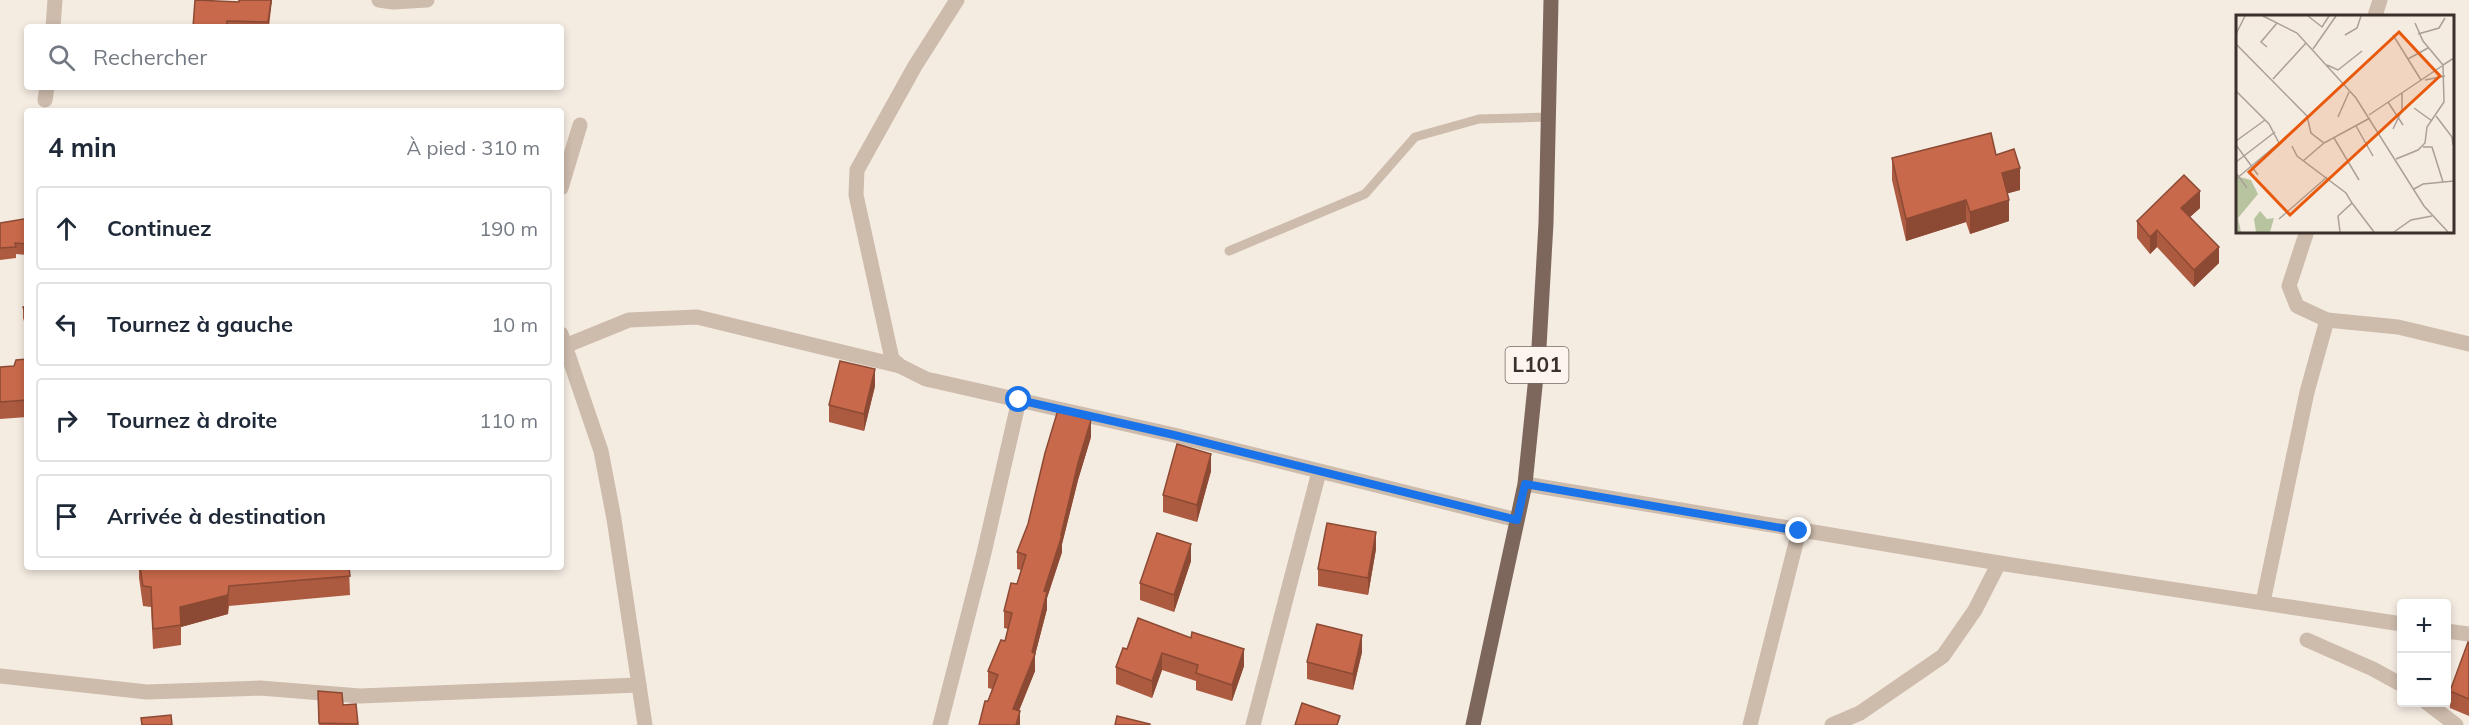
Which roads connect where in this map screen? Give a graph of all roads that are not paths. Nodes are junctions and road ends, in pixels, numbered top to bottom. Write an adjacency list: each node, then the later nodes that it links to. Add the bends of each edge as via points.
1 (55, 0): 8 (street)
2 (379, 0): 3 (street)
3 (427, 0)
4 (957, 0): 18 (street, via 857,170 856,195 883,325 892,358)
5 (1551, 0): 9 (main road, L101)
6 (2380, 0): 7 (street)
7 (2375, 15)
8 (53, 24)
9 (1548, 117): 13 (lane, via 1479,119 1415,137 1365,194); 21 (main road, L101, via 1539,347)
10 (580, 125): 11 (street)
11 (564, 178)
12 (2307, 232): 14 (street, via 2289,286 2297,306)
13 (1229, 251)
14 (2327, 320): 17 (street, via 2398,327); 25 (street, via 2307,392)
15 (564, 340): 18 (street, via 630,320 697,317)
16 (564, 343): 32 (street, via 601,451)
17 (2469, 344)
18 (900, 366): 19 (street, via 926,379)
19 (1019, 400): 20 (street); 35 (street)
20 (1319, 472): 22 (street); 36 (street)
21 (1525, 484): 22 (main road, L101); 23 (street)
22 (1517, 520): 37 (main road, L101)
23 (1799, 531): 24 (street); 38 (street)
24 (1999, 564): 25 (street); 39 (street, via 1975,610 1943,656 1860,713)
25 (2263, 602): 26 (street)
26 (2397, 623)
27 (2451, 632): 28 (street)
28 (2469, 634)
29 (2307, 640): 31 (street)
30 (0, 676): 32 (street, via 147,692 260,688 360,696)
31 (2397, 682)
32 (639, 685): 34 (street)
33 (2433, 707): 40 (street)
34 (645, 725)
35 (940, 725)
36 (1253, 725)
37 (1473, 725)
38 (1750, 725)
39 (1832, 725)
40 (2456, 725)

